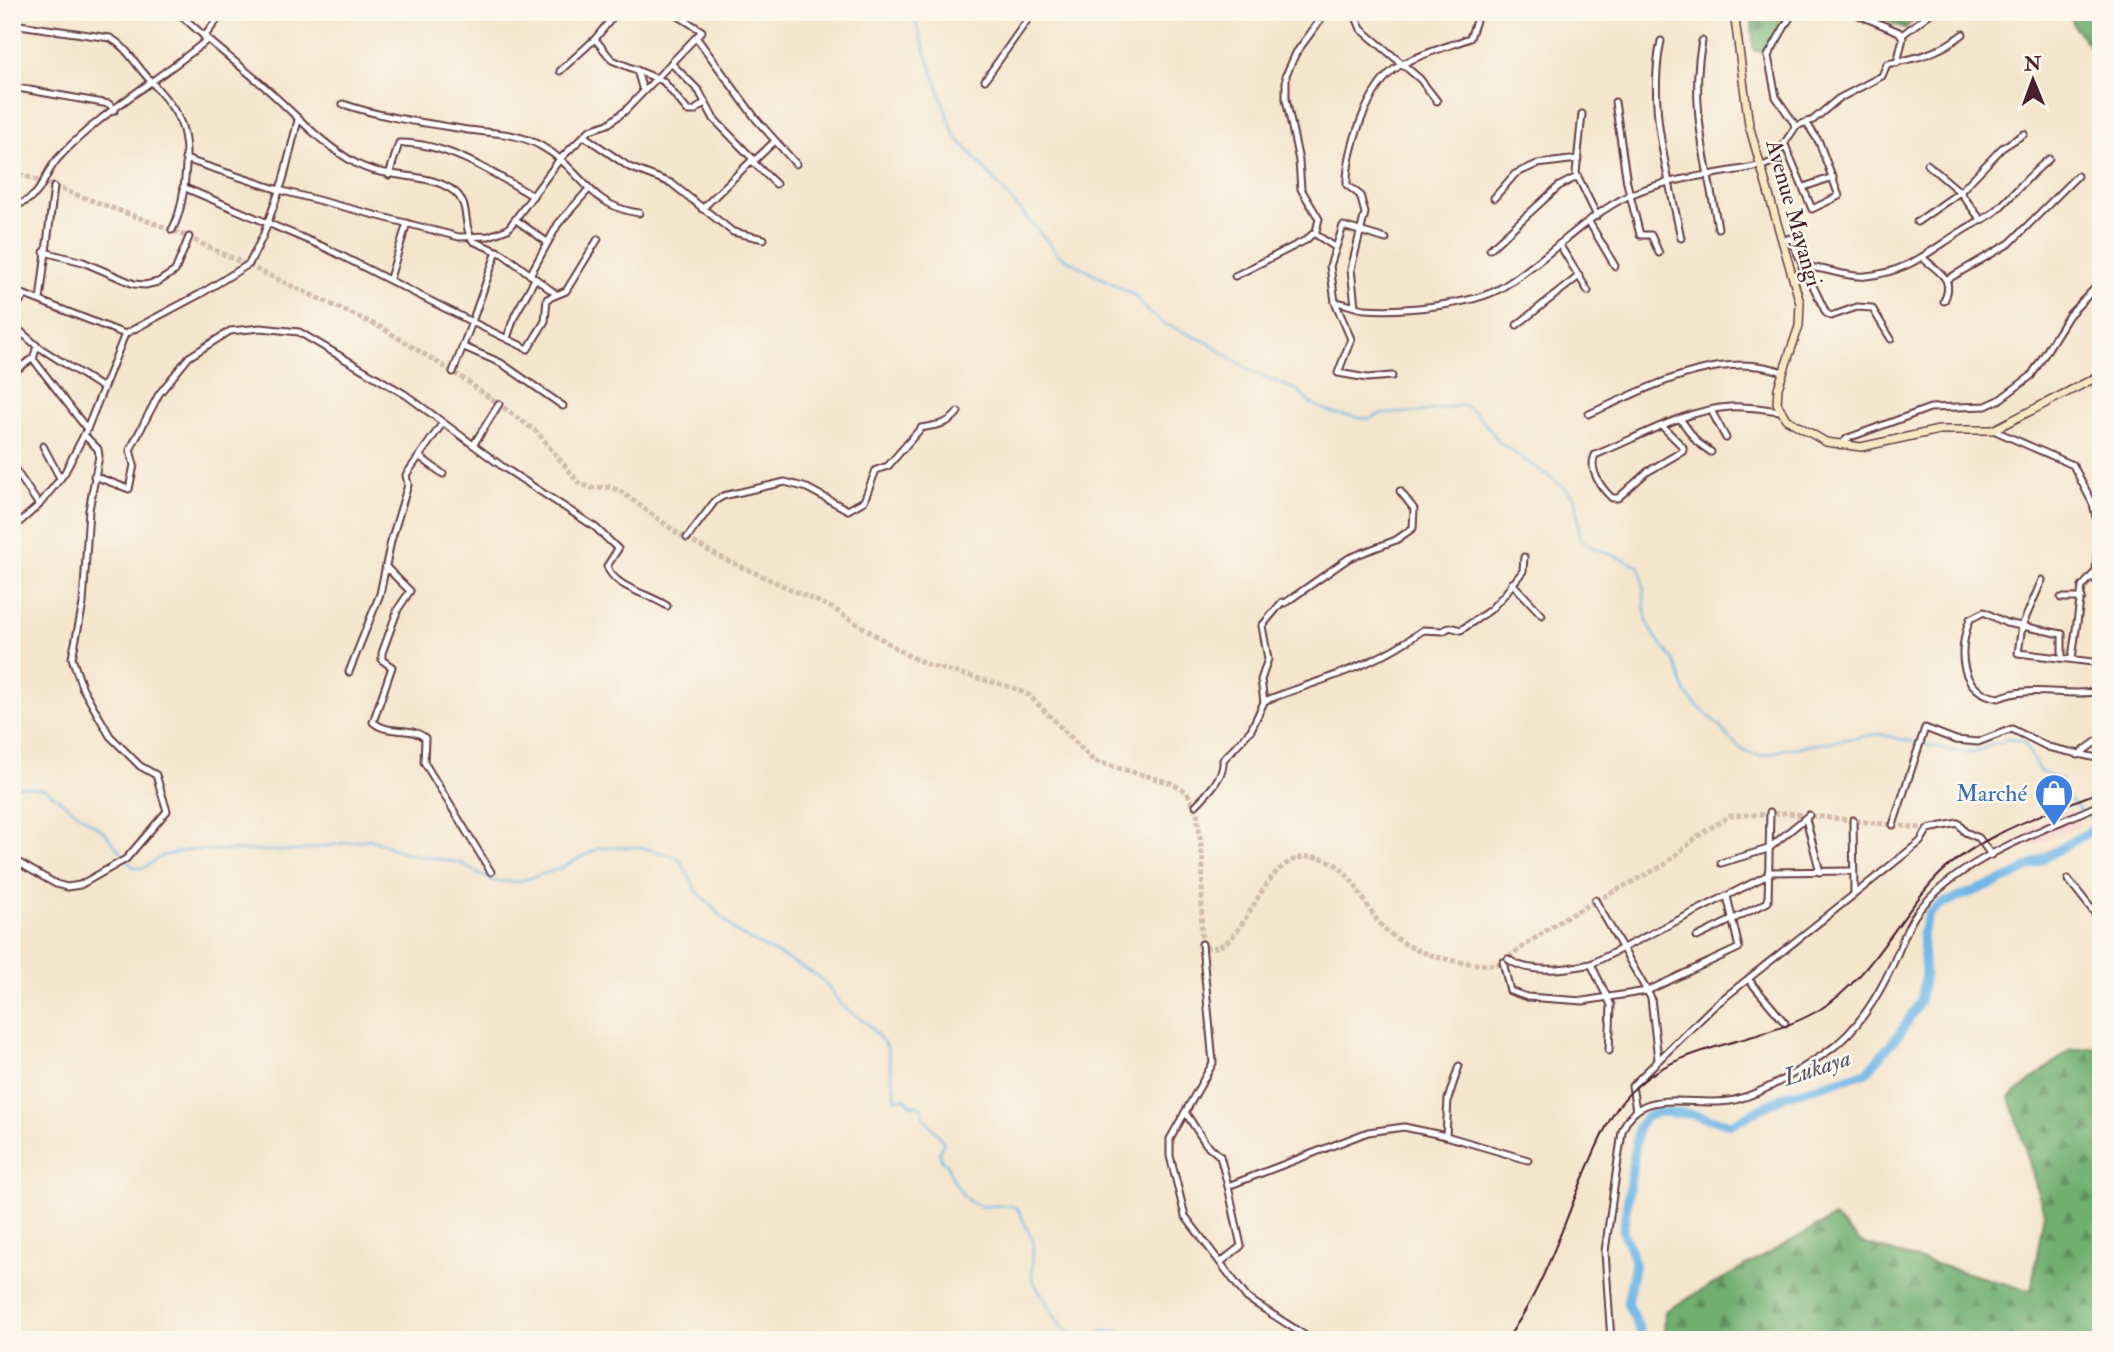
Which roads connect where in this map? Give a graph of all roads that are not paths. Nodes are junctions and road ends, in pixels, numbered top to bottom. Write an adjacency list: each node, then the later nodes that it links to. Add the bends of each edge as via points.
1 (178, 12): 17 (street)
2 (223, 12): 17 (street)
3 (617, 12): 18 (street)
4 (672, 12): 16 (street, via 702,31)
5 (1033, 12): 27 (street)
6 (1325, 12): 81 (street, via 1286,75 1286,103 1301,189 1319,219)
7 (1354, 12): 23 (street, via 1362,29)
8 (1479, 12): 23 (street, via 1470,38)
9 (1734, 12): 51 (street, Avenue Mayangi, via 1745,103)
10 (1793, 12): 39 (street, via 1768,56 1776,97)
11 (1852, 12): 15 (street)
12 (1932, 12): 15 (street)
13 (12, 24): 28 (street, via 110,38)
14 (1963, 34): 22 (street, via 1936,53)
15 (1902, 35): 22 (street)
16 (696, 37): 21 (street); 42 (street)
17 (205, 38): 28 (street); 37 (street)
18 (594, 39): 24 (street, via 608,57); 25 (street)
19 (1661, 41): 57 (street, via 1654,87)
20 (1702, 41): 55 (street, via 1697,86 1700,137)
21 (671, 63): 26 (street); 33 (street, via 699,91)
22 (1897, 63): 38 (street, via 1887,64 1882,76)
23 (1401, 65): 31 (street, via 1420,79); 80 (street, via 1380,85 1348,155 1347,186 1365,205)
24 (635, 68): 26 (street); 30 (street)
25 (560, 72)
26 (657, 77): 30 (street); 33 (street, via 688,111)
27 (985, 80)
28 (153, 84): 35 (street); 44 (street, via 180,121)
29 (12, 88): 35 (street, via 109,104)
30 (644, 91): 41 (street, via 614,120)
31 (1437, 101)
32 (1615, 102): 65 (street)
33 (704, 103): 48 (street)
34 (343, 104): 45 (street, via 405,120 519,136)
35 (115, 110): 68 (street, via 61,155 39,194)
36 (1583, 114): 46 (street)
37 (298, 120): 52 (street, via 360,166); 63 (street)
38 (1806, 122): 39 (street); 56 (street)
39 (1797, 126): 43 (street)
40 (2024, 134): 64 (street, via 2003,148)
41 (584, 136): 45 (street); 69 (street, via 629,166 671,183)
42 (775, 141): 48 (street); 49 (street)
43 (1785, 145): 51 (street, via 1769,164); 61 (street)
44 (185, 159): 60 (street); 63 (street)
45 (560, 159): 62 (street); 66 (street)
46 (1578, 159): 54 (street); 67 (street, via 1537,164 1515,174)
47 (2049, 159): 73 (street)
48 (753, 162): 58 (street); 69 (street)
49 (796, 164)
50 (1927, 164): 64 (street)
51 (1760, 166): 55 (street); 88 (street, Avenue Mayangi)
52 (388, 175): 66 (street, via 399,144 418,145 473,163); 83 (street, via 436,183 453,191 466,207)
53 (2077, 176): 103 (street, via 2010,243)
54 (1577, 177): 71 (street); 92 (street, via 1559,186)
55 (1709, 177): 57 (street); 78 (street)
56 (1833, 177): 61 (street); 61 (street, via 1839,196 1812,209)
57 (1670, 183): 65 (street); 84 (street)
58 (776, 184)
59 (54, 187): 94 (street)
60 (183, 187): 74 (street); 79 (street)
61 (1804, 187)
62 (589, 189): 70 (street, via 614,209); 89 (street)
63 (279, 190): 74 (street); 77 (street)
64 (1960, 192): 73 (street); 76 (street)
65 (1631, 195): 71 (street); 95 (street, via 1640,235 1651,235)
66 (533, 196): 72 (street)
67 (1493, 198)
68 (12, 207)
69 (702, 209): 86 (street, via 741,235)
70 (639, 213)
71 (1597, 216): 75 (street)
72 (516, 220): 83 (street, via 499,234); 89 (street)
73 (1981, 220): 96 (street)
74 (268, 221): 102 (street); 115 (street, via 249,264)
75 (1589, 222): 90 (street); 97 (street)
76 (1917, 222)
77 (407, 223): 83 (street); 102 (street)
78 (1718, 228)
79 (172, 230)
80 (1362, 231): 87 (street); 91 (street, via 1343,226); 112 (street, via 1350,269)
81 (1315, 234): 91 (street); 99 (street)
82 (189, 237): 94 (street, via 175,271 145,285)
83 (470, 237): 93 (street)
84 (1681, 238)
85 (597, 239): 107 (street, via 568,288)
86 (764, 239)
87 (1386, 239)
88 (1782, 241): 98 (street, via 1790,238); 122 (street, Avenue Mayangi, via 1800,314)
89 (547, 242): 101 (street)
90 (1559, 244): 100 (street); 112 (street, via 1507,284 1478,296 1403,309)
91 (1335, 247): 111 (street, via 1330,266)
92 (1490, 248)
93 (497, 251): 101 (street); 113 (street)
94 (44, 252): 109 (street)
95 (1659, 253)
96 (1924, 259): 98 (street, via 1857,277); 103 (street)
97 (1615, 265)
98 (1802, 267): 117 (street, via 1826,313 1831,316 1857,307 1872,308)
99 (1235, 276)
100 (1579, 276): 106 (street); 114 (street)
101 (532, 277): 107 (street); 116 (street)
102 (390, 278): 113 (street)
103 (1948, 279): 110 (street, via 1950,289)
104 (2101, 282): 141 (street, via 2069,315 2037,370 1999,400 1986,406 1924,410 1847,438)
105 (12, 290): 108 (street)
106 (1588, 292)
107 (556, 293): 116 (street, via 547,299 545,321 531,347)
108 (24, 295): 109 (street); 118 (street, via 12,324)
109 (40, 300): 115 (street)
110 (1944, 301)
111 (1335, 302): 112 (street); 124 (street, via 1351,339 1339,373)
112 (1355, 306)
113 (472, 322): 116 (street); 119 (street)
114 (1517, 325)
115 (125, 334): 126 (street)
116 (508, 338)
117 (1891, 339)
118 (37, 346): 120 (street); 126 (street)
119 (464, 347): 121 (street); 129 (street, via 501,363)
120 (33, 358): 123 (street); 138 (street)
121 (453, 372)
122 (1783, 372): 131 (street, Avenue Mayangi, via 1777,396); 133 (street, via 1760,364 1730,364 1645,389)
123 (12, 373)
124 (1392, 376)
125 (2097, 376): 127 (street); 137 (street)
126 (103, 388): 138 (street)
127 (2101, 401)
128 (499, 404): 140 (street)
129 (563, 406)
130 (1711, 410): 131 (street); 134 (street); 139 (street)
131 (1780, 411): 141 (street, via 1811,436)
132 (958, 412): 152 (street, via 939,426 919,429 888,466 876,470 864,501 848,510 807,488 784,482 723,496)
133 (1589, 414)
134 (1681, 420): 136 (street); 143 (street)
135 (442, 424): 140 (street); 144 (street); 147 (street, via 400,391 299,332 244,328 230,331 189,356 159,394 130,450 134,465 130,488)
136 (1663, 427): 136 (street, via 1592,458 1601,487 1612,498 1682,452 1683,447)
137 (1993, 429): 141 (street, via 1946,429 1870,447); 155 (street, via 2077,469 2098,522)
138 (86, 432): 147 (street, via 98,449); 148 (street)
139 (1727, 438)
140 (474, 444): 161 (street, via 595,527 618,549 608,571 629,588)
141 (1840, 445)
142 (43, 446): 148 (street)
143 (1711, 452)
144 (420, 457): 146 (street); 154 (street, via 406,475 408,485)
145 (12, 464): 150 (street)
146 (443, 474)
147 (94, 476): 180 (street, via 83,604 72,659 110,736 156,775 167,811 126,859 80,885 57,884)
148 (60, 478): 150 (street)
149 (1400, 491): 169 (street, via 1414,509 1413,528 1396,540 1349,558 1282,602 1266,618 1261,627 1268,659 1261,680)
150 (38, 505): 151 (street)
151 (12, 529)
152 (687, 538)
153 (1524, 558): 157 (street, via 1523,571)
154 (386, 567): 167 (street); 183 (street, via 410,590 382,653 382,660 392,667 373,722 387,730 416,731 425,738 424,762)
155 (2093, 577): 158 (street); 160 (street, via 2084,583)
156 (2042, 580): 163 (street)
157 (1512, 583): 162 (street); 169 (street, via 1490,610 1461,630 1424,629 1354,670)
158 (2101, 587)
159 (2061, 598): 160 (street)
160 (2082, 598): 165 (street)
161 (667, 606)
162 (1542, 615)
163 (2022, 626): 164 (street, via 2062,634); 164 (street, via 2018,653); 168 (street, via 1984,612 1970,619 1963,661 1966,676 1977,691 1999,698 2012,692)
164 (2062, 656): 165 (street)
165 (2072, 658): 166 (street)
166 (2101, 663)
167 (349, 672)
168 (2101, 691)
169 (1264, 701): 174 (street, via 1251,730 1223,760 1212,789)
170 (2101, 738): 171 (street)
171 (2078, 755): 172 (street); 177 (street, via 2010,729 1978,742 1956,740 1925,728)
172 (2101, 759)
173 (2101, 804): 179 (street)
174 (1196, 806)
175 (1770, 812): 178 (street)
176 (1853, 820): 182 (street)
177 (1893, 825)
178 (1768, 849): 181 (street); 184 (street, via 1807,817); 185 (street)
179 (1992, 855): 187 (street, via 1958,823 1928,829 1920,842); 203 (street, via 1951,881 1920,910 1905,932 1876,999 1827,1052 1740,1098 1704,1103 1655,1101)
180 (12, 859)
181 (1721, 863)
182 (1852, 871): 184 (street); 187 (street)
183 (491, 872)
184 (1820, 872): 185 (street)
185 (1768, 873): 188 (street); 190 (street, via 1767,903)
186 (2068, 878): 191 (street)
187 (1854, 893): 196 (street)
188 (1727, 896): 190 (street); 194 (street)
189 (1595, 900): 194 (street)
190 (1732, 920): 192 (street); 197 (street, via 1738,950)
191 (2101, 921)
192 (1697, 937)
193 (1202, 944): 204 (street, via 1213,1063)
194 (1622, 949): 195 (street); 197 (street)
195 (1591, 964): 198 (street); 198 (street, via 1566,969 1506,961 1511,993 1560,1000)
196 (1749, 980): 199 (street); 201 (street)
197 (1647, 991): 198 (street); 201 (street)
198 (1608, 998): 200 (street)
199 (1786, 1023)
200 (1609, 1051)
201 (1658, 1059): 203 (street, via 1632,1086)
202 (1459, 1066): 205 (street, via 1448,1099)
203 (1636, 1110): 210 (street, via 1622,1132 1605,1251)
204 (1185, 1112): 207 (street, via 1220,1156); 208 (street, via 1170,1137 1170,1156 1185,1216)
205 (1447, 1136): 206 (street); 207 (street, via 1404,1126 1368,1132)
206 (1528, 1160)
207 (1228, 1186): 208 (street, via 1241,1246)
208 (1221, 1262): 209 (street, via 1247,1298)
209 (1312, 1340)
210 (1611, 1340)

